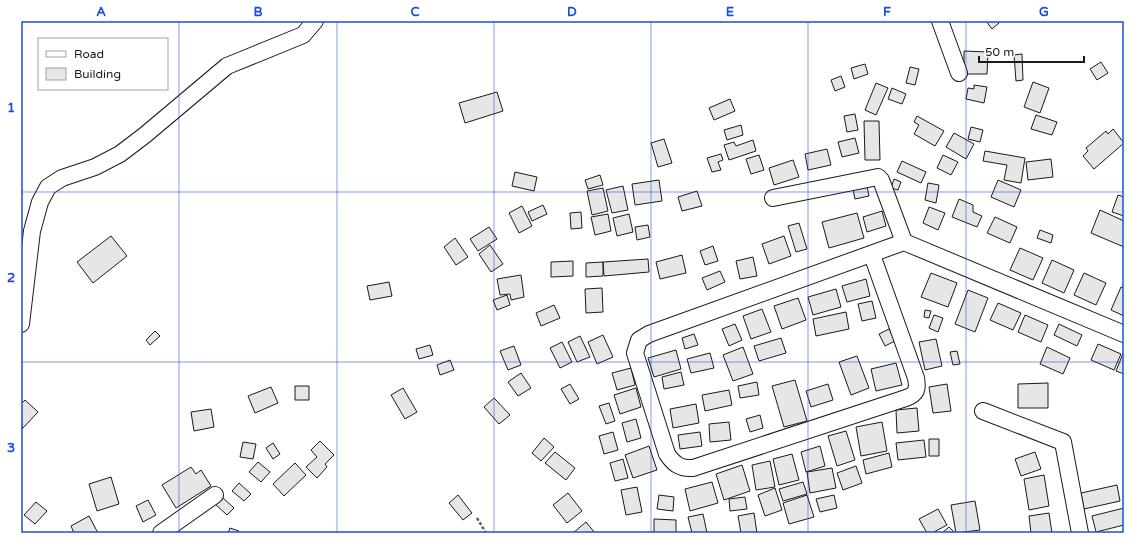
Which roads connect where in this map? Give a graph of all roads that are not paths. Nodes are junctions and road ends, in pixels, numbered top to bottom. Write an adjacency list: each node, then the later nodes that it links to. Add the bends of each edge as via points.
1 (315, 21): 7 (street, via 303,35 227,66 120,154 95,167 62,178 48,187 40,202 32,231)
2 (940, 21): 3 (street)
3 (959, 73)
4 (773, 198): 5 (street, via 878,177)
5 (904, 242): 6 (street); 8 (street)
6 (872, 255): 6 (street, via 649,334 639,340 636,353 667,454 673,462 679,467 693,468 914,394 917,388 916,378)
7 (21, 324)
8 (1124, 334)
9 (983, 411): 12 (street, via 1064,442)
10 (215, 495): 11 (street)
11 (161, 533)
12 (1080, 533)

